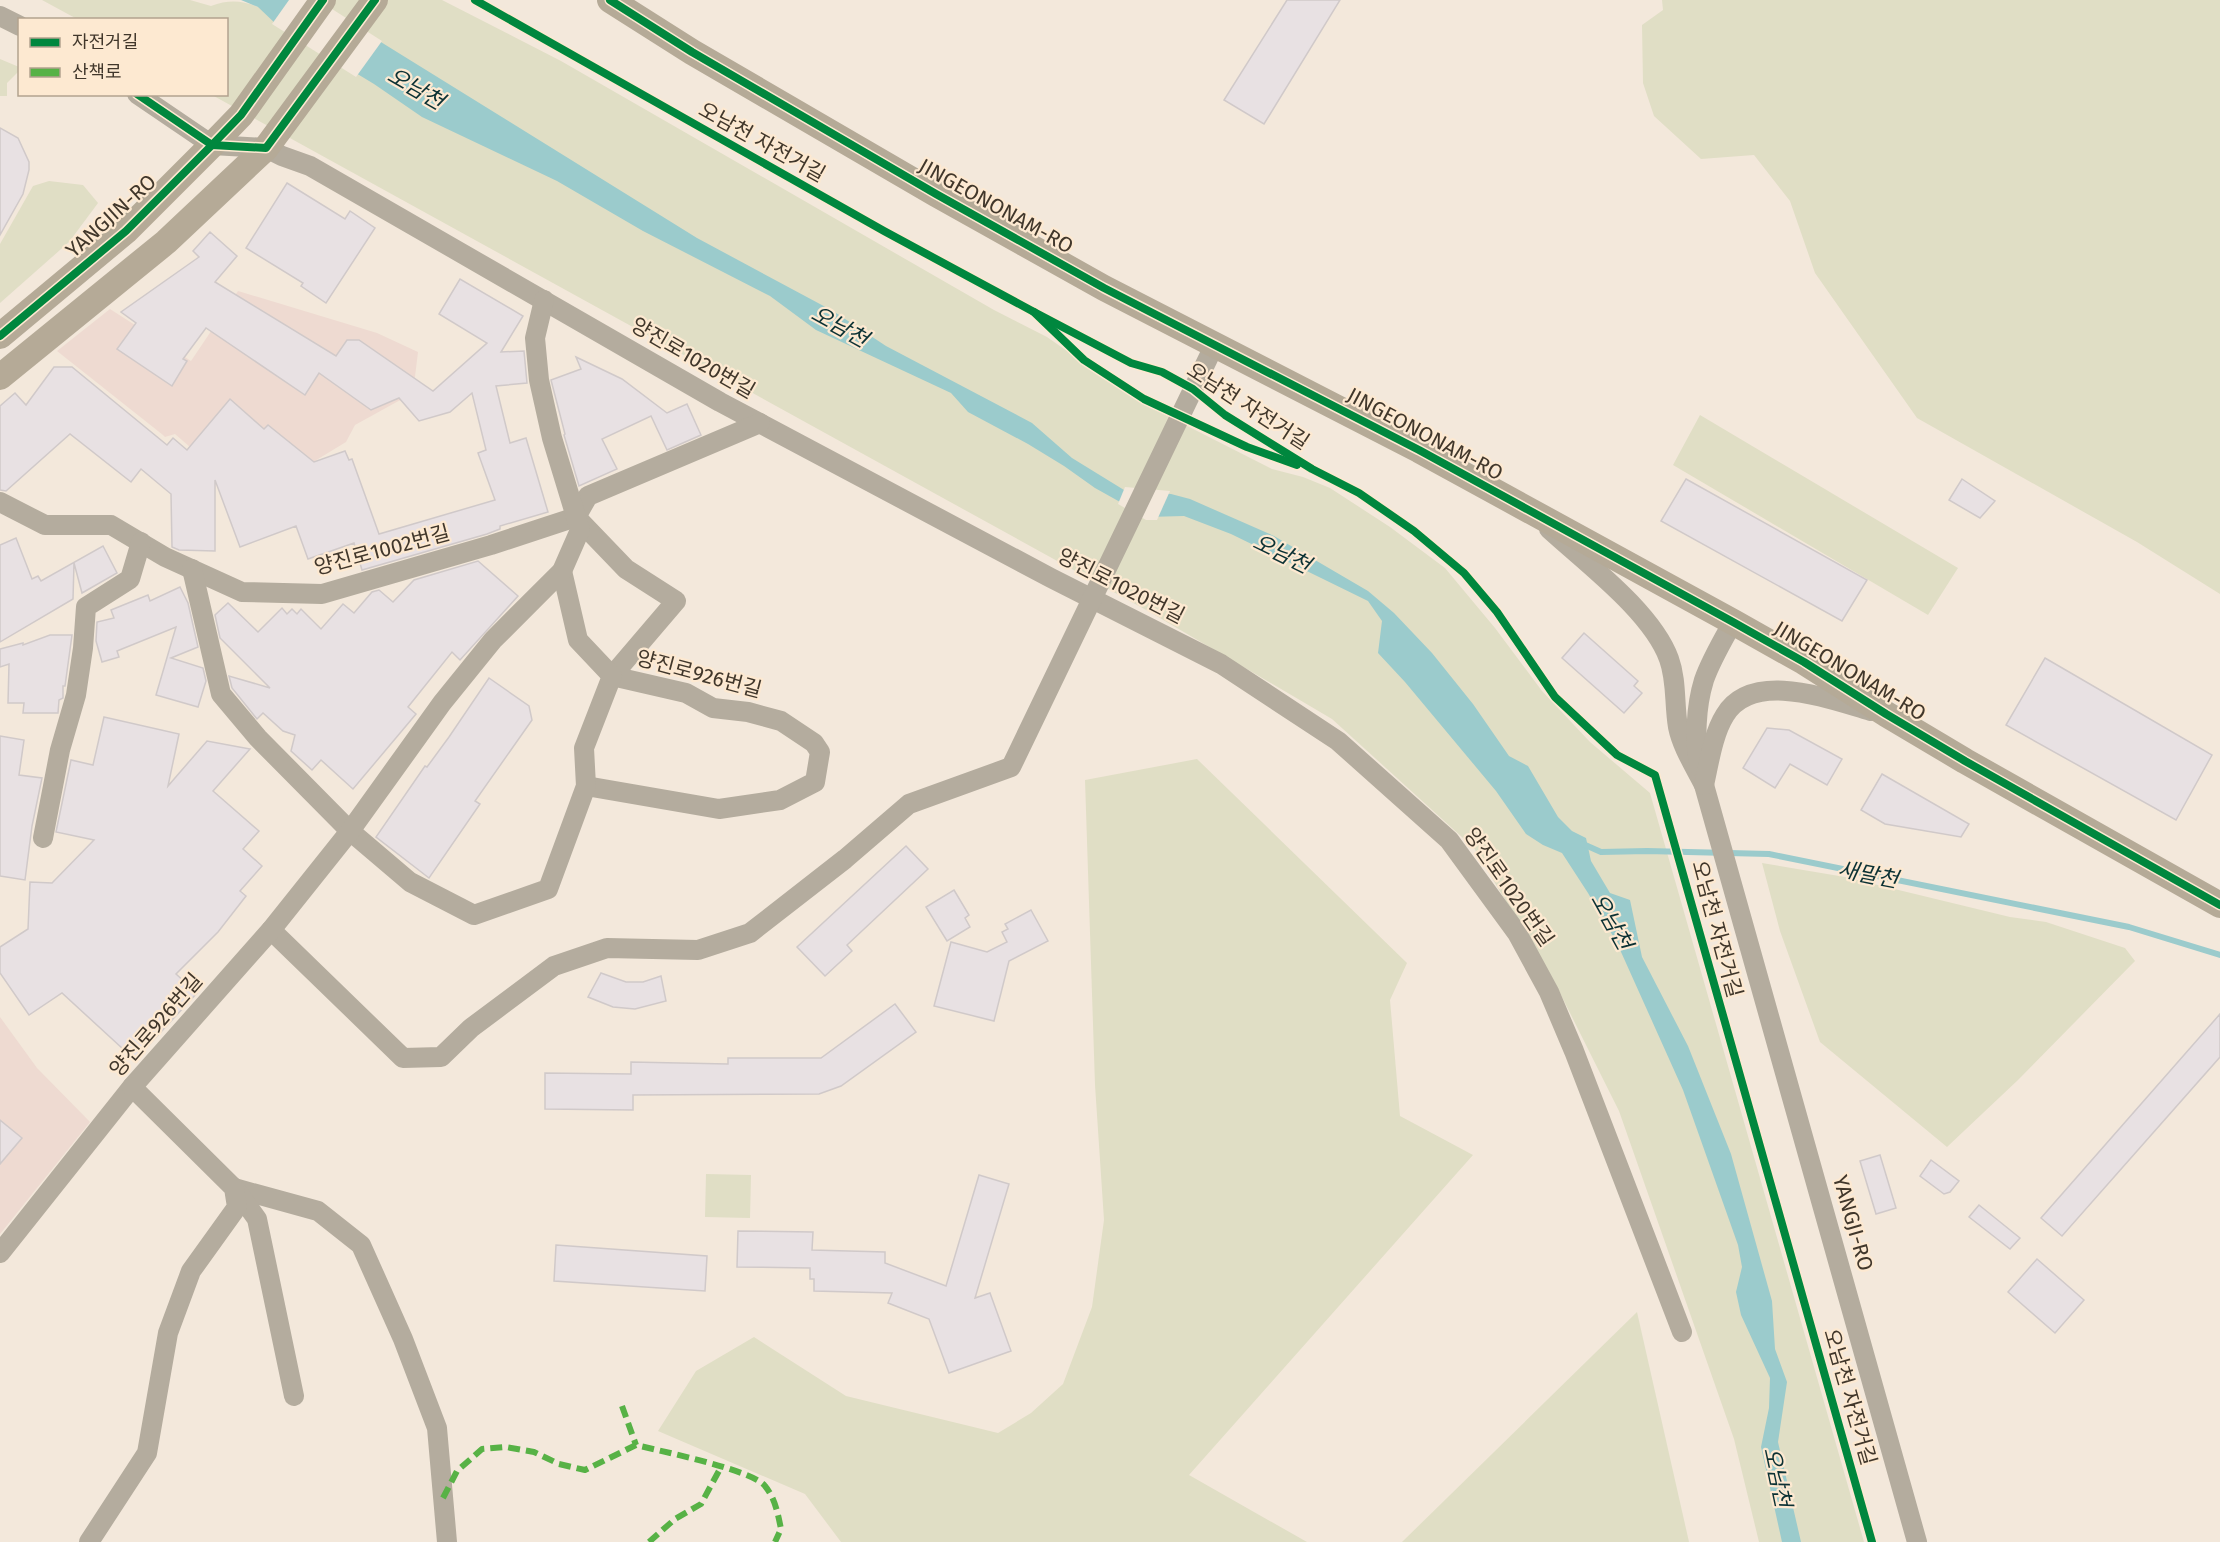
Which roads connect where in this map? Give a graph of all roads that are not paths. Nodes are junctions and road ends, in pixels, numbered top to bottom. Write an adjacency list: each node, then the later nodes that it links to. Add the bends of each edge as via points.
1 (323, 0): 7 (main road, YANGJIN-RO, via 241,115)
2 (375, 0): 8 (main road)
3 (610, 0): 11 (main road, JINGEONONAM-RO, via 936,194)
4 (0, 16): 5 (street)
5 (18, 25)
6 (140, 96): 7 (street)
7 (212, 145): 8 (street); 10 (main road, YANGJIN-RO, via 126,231)
8 (266, 148): 9 (street, 양진로1020번길, via 310,166); 12 (main road, via 166,242)
9 (544, 300): 13 (street, 양진로1020번길); 16 (street, via 535,338 539,380)
10 (0, 336)
11 (1215, 346): 15 (main road, JINGEONONAM-RO); 20 (street)
12 (0, 377)
13 (760, 423): 16 (street, via 588,496); 20 (street, 양진로1020번길)
14 (0, 502): 17 (street, 양진로1002번길, via 45,525 111,525)
15 (1525, 507): 21 (main road, JINGEONONAM-RO); 24 (street, via 1636,608 1662,643 1674,673 1680,735)
16 (576, 517): 18 (street, 양진로1002번길, via 322,594 242,591); 19 (street, 양진로926번길, via 580,530); 22 (street, via 627,569 676,601)
17 (141, 542): 18 (street, 양진로1002번길); 27 (street, via 130,579 86,607 76,695 60,750)
18 (192, 569): 26 (street, 양진로926번길, via 222,694 258,738)
19 (562, 571): 22 (street, 양진로926번길, via 578,640); 26 (street, 양진로926번길, via 493,640 442,703)
20 (1095, 594): 29 (street, via 1011,767 909,804 750,933 698,950 607,948 554,966 471,1028 441,1057 403,1058); 33 (street, 양진로1020번길, via 1221,664 1338,741 1449,840 1516,933 1549,992)
21 (1733, 622): 23 (main road, JINGEONONAM-RO); 24 (street, via 1704,679 1699,703 1698,761)
22 (612, 676): 25 (street, 양진로926번길, via 584,748); 25 (street, 양진로926번길, via 686,693 713,708 781,721 814,743 820,752 815,782 780,800 719,809)
23 (1886, 714): 24 (street, via 1800,692 1774,690 1749,694 1724,715); 28 (main road, JINGEONONAM-RO)
24 (1704, 785): 37 (street, YANGJI-RO)
25 (586, 786): 26 (street, 양진로926번길, via 548,888 474,915 410,882)
26 (350, 831): 29 (street, 양진로926번길)
27 (43, 838)
28 (2220, 905)
29 (271, 930): 30 (street, 양진로926번길)
30 (132, 1087): 31 (street); 32 (street, 양진로926번길)
31 (234, 1188): 34 (street, via 257,1219); 35 (street, via 237,1207 191,1271 168,1333 147,1453); 36 (street, via 318,1211 361,1245 437,1428)
32 (0, 1253)
33 (1682, 1332)
34 (294, 1396)
35 (89, 1542)
36 (447, 1542)
37 (1917, 1542)

